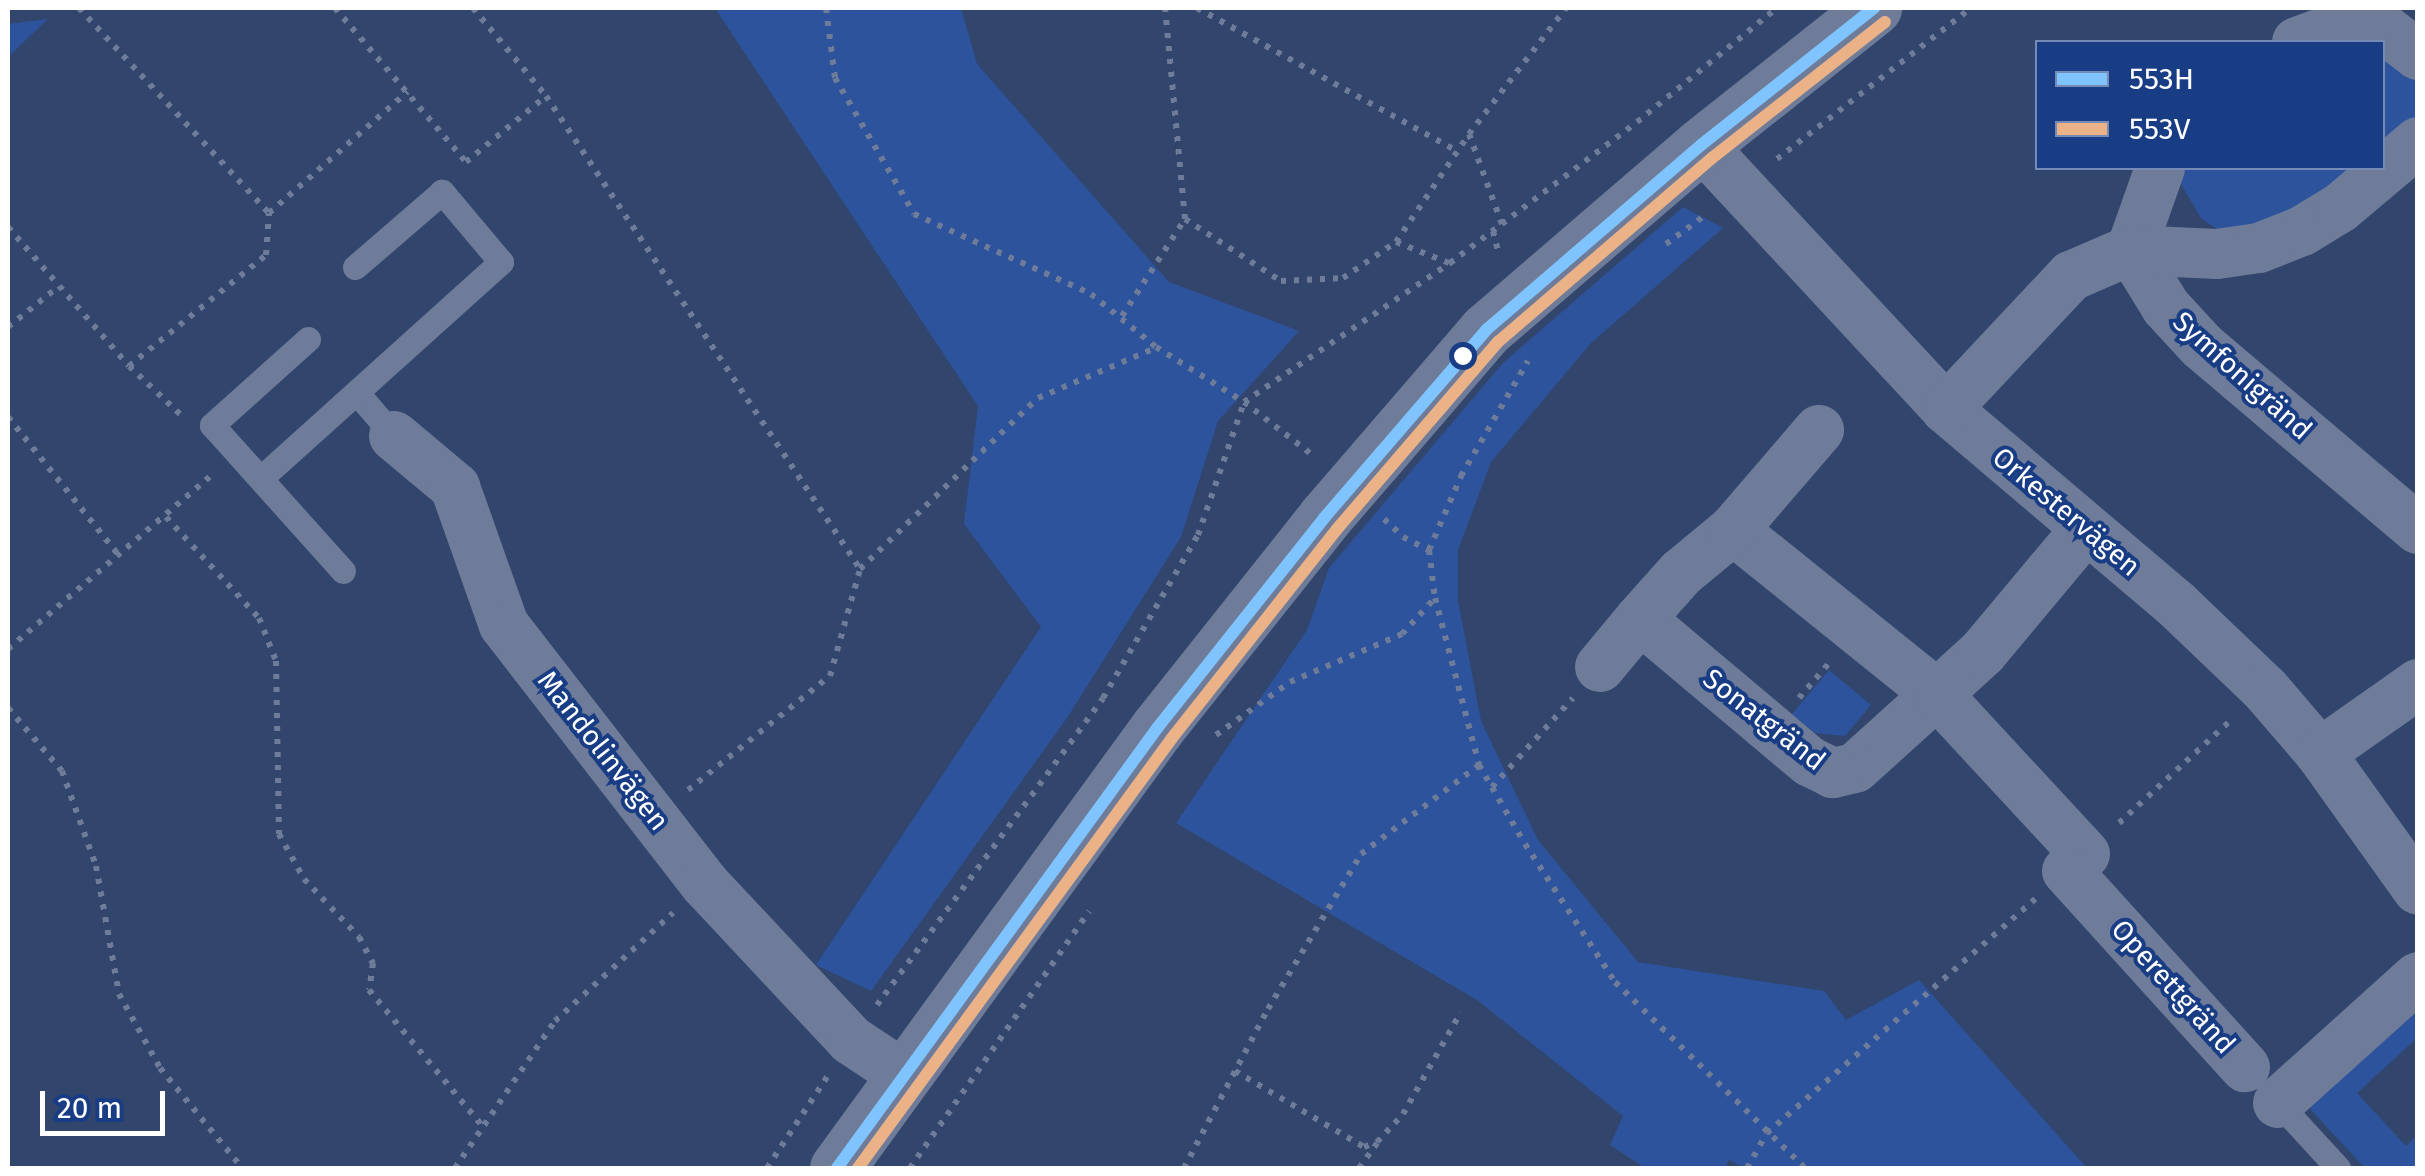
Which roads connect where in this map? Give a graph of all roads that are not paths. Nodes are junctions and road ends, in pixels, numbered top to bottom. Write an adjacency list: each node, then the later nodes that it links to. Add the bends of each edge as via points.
1 (1874, 8): 6 (street)
2 (2368, 12): 3 (street); 4 (street)
3 (2302, 40)
4 (2418, 55)
5 (2418, 142): 8 (street)
6 (1701, 145): 14 (street, Orkestervägen); 30 (street, via 1486,330 1342,481)
7 (2159, 170): 10 (street)
8 (2385, 170)
9 (2385, 170): 10 (street, via 2340,208 2259,248 2217,254)
10 (2131, 250): 14 (street, via 2071,276); 18 (street, Symfonigränd, via 2166,306 2202,346)
11 (355, 267): 13 (lane, via 442,192 501,262)
12 (308, 339): 17 (lane, via 212,425)
13 (358, 393): 16 (lane, Mandolinvägen); 17 (lane)
14 (1946, 409): 20 (street, Orkestervägen)
15 (1819, 430): 19 (street)
16 (394, 436): 30 (street, Mandolinvägen, via 455,487 504,625 705,884 852,1040)
17 (261, 478): 21 (lane)
18 (2418, 529)
19 (1733, 530): 22 (street); 25 (street)
20 (2085, 530): 25 (street, Sonatgränd, via 1982,652); 26 (street, Orkestervägen, via 2266,689)
21 (344, 571)
22 (1640, 619): 23 (street); 25 (street, Sonatgränd, via 1772,732 1834,773 1855,768)
23 (1600, 667)
24 (2418, 684): 26 (street)
25 (1937, 694): 29 (street, Operettgränd)
26 (2320, 753): 27 (street, Orkestervägen)
27 (2418, 890)
28 (2418, 977): 31 (street)
29 (2246, 1067): 31 (lane, Operettgränd)
30 (902, 1074): 32 (street)
31 (2278, 1103): 33 (lane, Operettgränd)
32 (837, 1168)
33 (2338, 1168)

